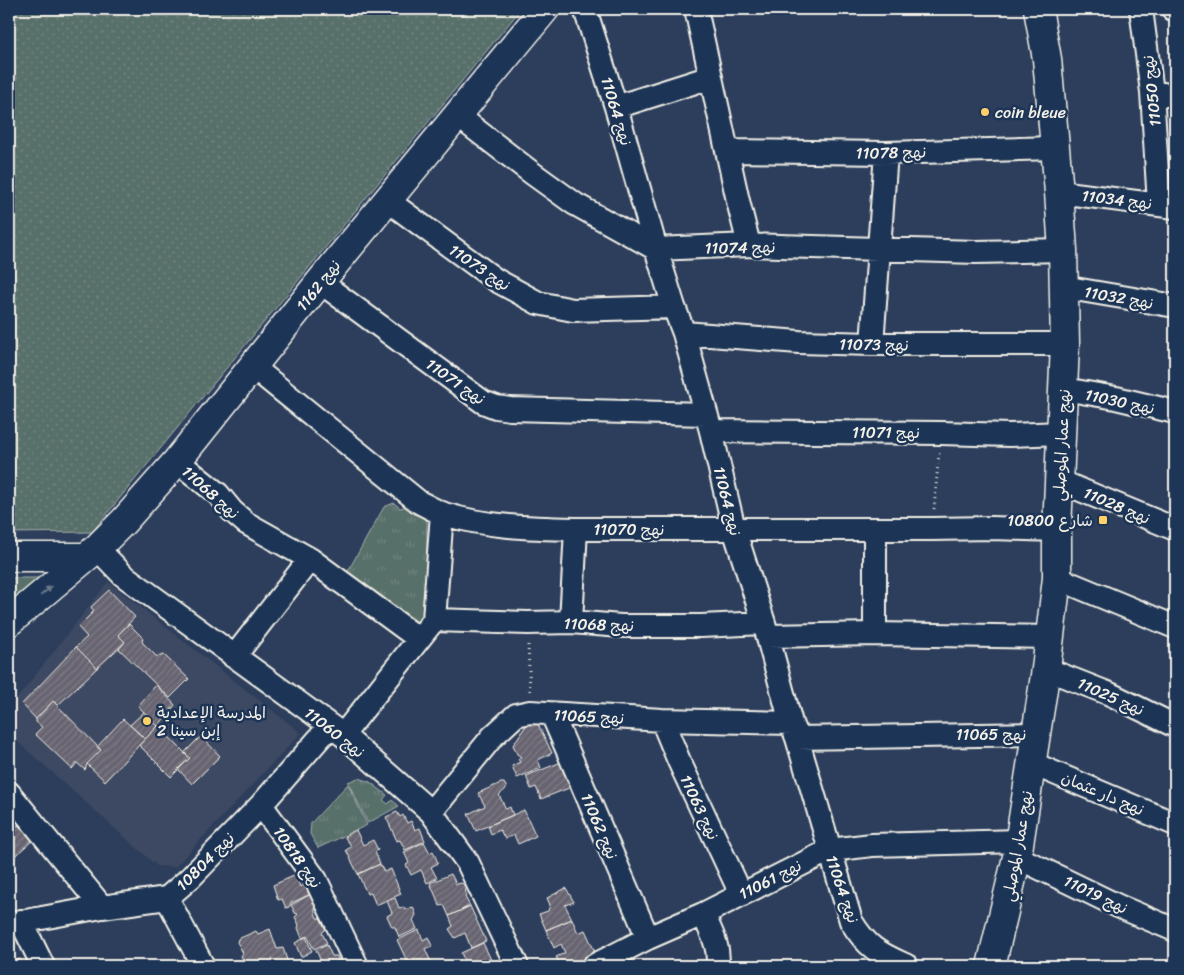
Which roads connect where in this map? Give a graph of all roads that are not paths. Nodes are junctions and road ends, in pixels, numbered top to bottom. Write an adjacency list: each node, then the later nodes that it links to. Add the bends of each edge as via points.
1 (545, 9): 10 (street, نهج 1162)
2 (585, 9): 9 (street, نهج 11064)
3 (696, 9): 6 (street)
4 (1038, 9): 11 (street, نهج عمار الموصلي, via 1047,59)
5 (1141, 9): 7 (street, نهج 11050)
6 (712, 77): 9 (street); 12 (street)
7 (1152, 92): 8 (street); 16 (street, نهج 11050)
8 (1175, 96)
9 (616, 107): 19 (street, نهج 11064)
10 (458, 116): 15 (street, نهج 1162); 19 (street, via 575,204)
11 (1055, 148): 13 (street, نهج 11078); 14 (street, نهج عمار الموصلي)
12 (728, 151): 13 (street, نهج 11078); 17 (street)
13 (886, 154): 18 (street)
14 (1060, 192): 16 (street, نهج 11034); 20 (street, نهج عمار الموصلي)
15 (387, 200): 21 (street, نهج 1162); 24 (street, نهج 11073, via 496,280 538,303 573,310)
16 (1167, 206)
17 (749, 245): 18 (street, نهج 11074); 19 (street, نهج 11074)
18 (879, 248): 20 (street, نهج 11074, via 976,252); 26 (street)
19 (656, 249): 24 (street, نهج 11064)
20 (1063, 250): 22 (street, نهج عمار الموصلي)
21 (320, 282): 28 (street, نهج 1162); 31 (street, نهج 11071, via 483,402 496,407)
22 (1064, 288): 23 (street, نهج 11032); 27 (street, نهج عمار الموصلي)
23 (1175, 306)
24 (674, 307): 25 (street, نهج 11064)
25 (684, 333): 26 (street, نهج 11073); 31 (street, نهج 11064)
26 (872, 344): 27 (street, نهج 11073)
27 (1065, 344): 29 (street, نهج عمار الموصلي)
28 (253, 367): 33 (street, نهج 1162); 35 (street, نهج 11070, via 419,502)
29 (1064, 389): 30 (street, نهج 11030); 32 (street, نهج عمار الموصلي)
30 (1175, 412)
31 (708, 422): 32 (street, نهج 11071, via 941,433); 37 (street, نهج 11064)
32 (1062, 433): 34 (street, نهج عمار الموصلي)
33 (177, 461): 41 (street, نهج 1162, via 124,521); 43 (street, نهج 11068, via 218,494 246,523)
34 (1059, 481): 39 (street, نهج 11028); 40 (street, نهج عمار الموصلي)
35 (442, 514): 36 (street, نهج 11070, via 519,527); 45 (street)
36 (576, 528): 37 (street, نهج 11070); 47 (street)
37 (734, 529): 38 (street, نهج 11070); 49 (street, نهج 11064)
38 (875, 529): 40 (street, نهج 11070); 50 (street)
39 (1175, 529)
40 (1057, 530): 44 (street, نهج عمار الموصلي)
41 (91, 552): 42 (street); 46 (street, نهج 1162, one-way to 41); 53 (street, نهج 11060)
42 (9, 558)
43 (310, 559): 52 (street, نهج 11068); 53 (street)
44 (1058, 578): 48 (street); 51 (street, نهج عمار الموصلي)
45 (434, 620): 47 (street, نهج 11068); 52 (street)
46 (9, 622)
47 (572, 622): 49 (street, نهج 11068)
48 (1175, 627)
49 (766, 630): 50 (street, نهج 11068); 58 (street, نهج 11064)
50 (875, 634): 51 (street, نهج 11068)
51 (1049, 637): 54 (street, نهج عمار الموصلي)
52 (419, 639): 59 (street)
53 (234, 658): 59 (street, نهج 11060)
54 (1046, 668): 57 (street, نهج 11025, via 1110,694); 60 (street, نهج عمار الموصلي)
55 (541, 713): 56 (street, نهج 11065); 64 (street, نهج 11065, via 516,715 493,736); 74 (street, نهج 11062)
56 (662, 720): 58 (street, نهج 11065); 68 (street, نهج 11063)
57 (1175, 726)
58 (794, 730): 60 (street, نهج 11065); 67 (street, نهج 11064)
59 (336, 731): 63 (street, نهج 10804); 64 (street, نهج 11060)
60 (1035, 734): 61 (street, نهج عمار الموصلي)
61 (1031, 763): 65 (street, نهج دار عثمان); 66 (street, نهج عمار الموصلي)
62 (9, 793): 70 (street)
63 (261, 805): 69 (street, نهج 10804); 78 (street, نهج 10818, via 316,880)
64 (431, 812): 79 (street, نهج 11060, via 468,863)
65 (1175, 824)
66 (1018, 849): 67 (street, نهج 11061, via 872,845); 73 (street, نهج 11019, via 1118,906); 83 (street, نهج عمار الموصلي)
67 (830, 850): 68 (street, نهج 11061); 75 (street, نهج 11064, via 851,921)
68 (741, 894): 71 (street, نهج 11061)
69 (167, 898): 70 (street, نهج 10804); 77 (street)
70 (102, 907): 72 (street, نهج 10804)
71 (703, 914): 74 (street, نهج 11061); 81 (street, via 719,957)
72 (15, 923): 76 (street)
73 (1175, 930)
74 (648, 938): 80 (street, نهج 11061)
75 (871, 959): 82 (street, نهج 11064)
76 (43, 966)
77 (203, 966)
78 (357, 966)
79 (517, 966)
80 (593, 966)
81 (717, 966)
82 (908, 966)
83 (991, 966)

